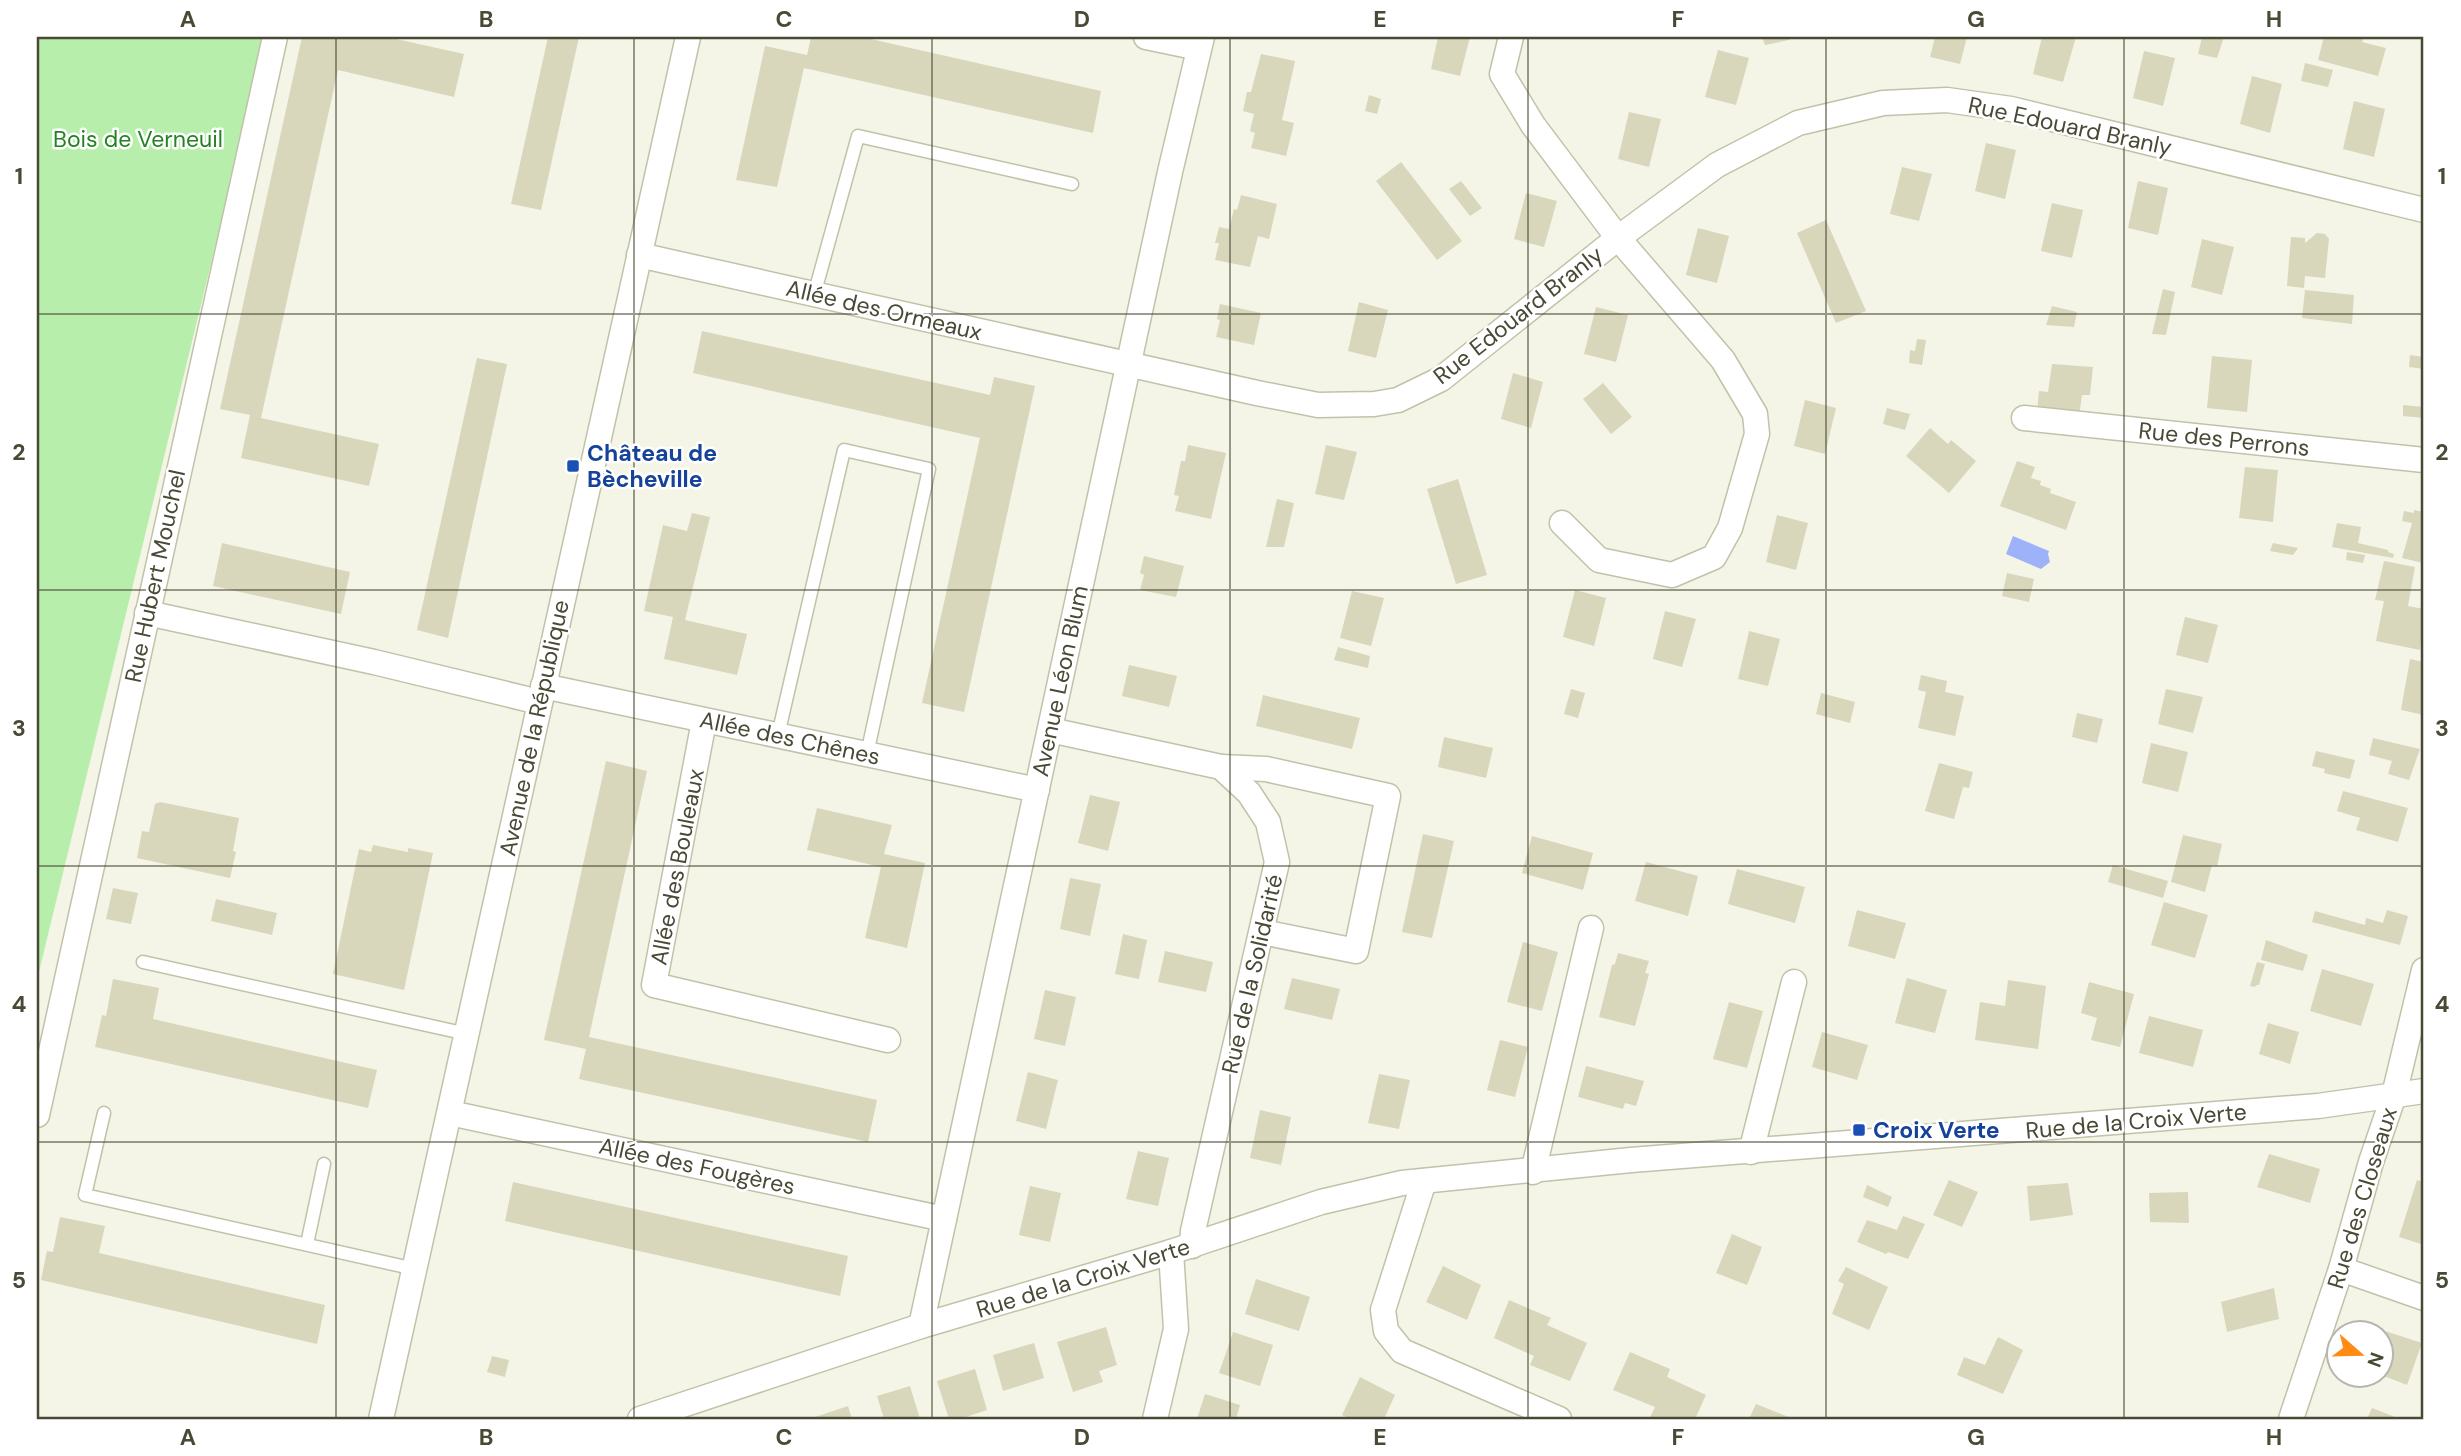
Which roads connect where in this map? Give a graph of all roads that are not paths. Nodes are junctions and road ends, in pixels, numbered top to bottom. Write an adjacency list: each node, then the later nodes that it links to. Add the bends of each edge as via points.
1 (275, 37): 15 (street, Rue Hubert Mouchel)
2 (688, 37): 9 (street, Avenue de la République)
3 (1146, 37): 5 (street)
4 (1511, 37): 8 (street, Rue Edouard Branly, via 1502,74 1533,125)
5 (1201, 43): 11 (street, Avenue Léon Blum)
6 (1072, 184): 10 (lane, via 858,136)
7 (2424, 210): 8 (street, Rue Edouard Branly, via 2011,109 1947,100 1882,103 1798,123 1717,165)
8 (1618, 238): 11 (street, Rue Edouard Branly, via 1441,379 1398,400 1318,405); 14 (street, Rue Edouard Branly, via 1723,360 1755,414 1757,434 1730,528 1714,558 1672,575 1599,560)
9 (639, 255): 10 (street, Allée des Ormeaux); 16 (street, Avenue de la République)
10 (814, 295): 11 (street, Allée des Ormeaux)
11 (1129, 365): 18 (street, Avenue Léon Blum)
12 (2024, 418): 13 (street, Rue des Perrons)
13 (2424, 460)
14 (1562, 523)
15 (147, 613): 16 (street, Allée des Chênes); 34 (street, Rue Hubert Mouchel)
16 (541, 694): 17 (street, Allée des Chênes); 28 (street, Avenue de la République)
17 (704, 721): 19 (street, Allée des Chênes); 29 (street, Allée des Bouleaux, via 654,985)
18 (1050, 730): 21 (street, Rue de la Solidarité); 22 (street, Avenue Léon Blum)
19 (778, 736): 20 (street, Allée des Chênes); 20 (lane, via 845,450 929,469)
20 (867, 754): 22 (street, Allée des Chênes)
21 (1221, 767): 24 (street, Rue de la Solidarité, via 1250,793 1268,822 1277,862); 24 (street, via 1266,769 1388,796 1356,951)
22 (1037, 790): 39 (street, Avenue Léon Blum)
23 (1591, 928): 37 (street)
24 (1262, 932): 41 (street, Rue de la Solidarité, via 1193,1231)
25 (144, 962): 28 (lane)
26 (2424, 970): 31 (street)
27 (1794, 982): 35 (street)
28 (467, 1034): 33 (street, Avenue de la République)
29 (888, 1041)
30 (2424, 1091): 31 (street, Rue de la Croix Verte)
31 (2394, 1096): 35 (street, Rue de la Croix Verte); 43 (street, Rue des Closeaux)
32 (104, 1112): 40 (lane, via 85,1195)
33 (450, 1113): 39 (street, Allée des Fougères); 42 (street, Avenue de la République)
34 (37, 1115)
35 (1751, 1152): 37 (street, Rue de la Croix Verte)
36 (324, 1164): 40 (lane)
37 (1532, 1172): 38 (street, Rue de la Croix Verte)
38 (1424, 1181): 41 (street, Rue de la Croix Verte, via 1321,1202); 49 (street, via 1382,1310 1386,1331 1402,1351)
39 (944, 1219): 45 (street, Avenue Léon Blum)
40 (307, 1244): 42 (lane)
41 (1182, 1249): 45 (street, Rue de la Croix Verte); 48 (street, Rue de la Solidarité, via 1176,1329)
42 (415, 1269): 46 (street, Avenue de la République)
43 (2341, 1269): 44 (street); 50 (street, Rue des Closeaux)
44 (2424, 1298)
45 (921, 1326): 47 (street, Rue de la Croix Verte)
46 (382, 1419)
47 (640, 1419)
48 (1155, 1419)
49 (1559, 1419)
50 (2291, 1419)

